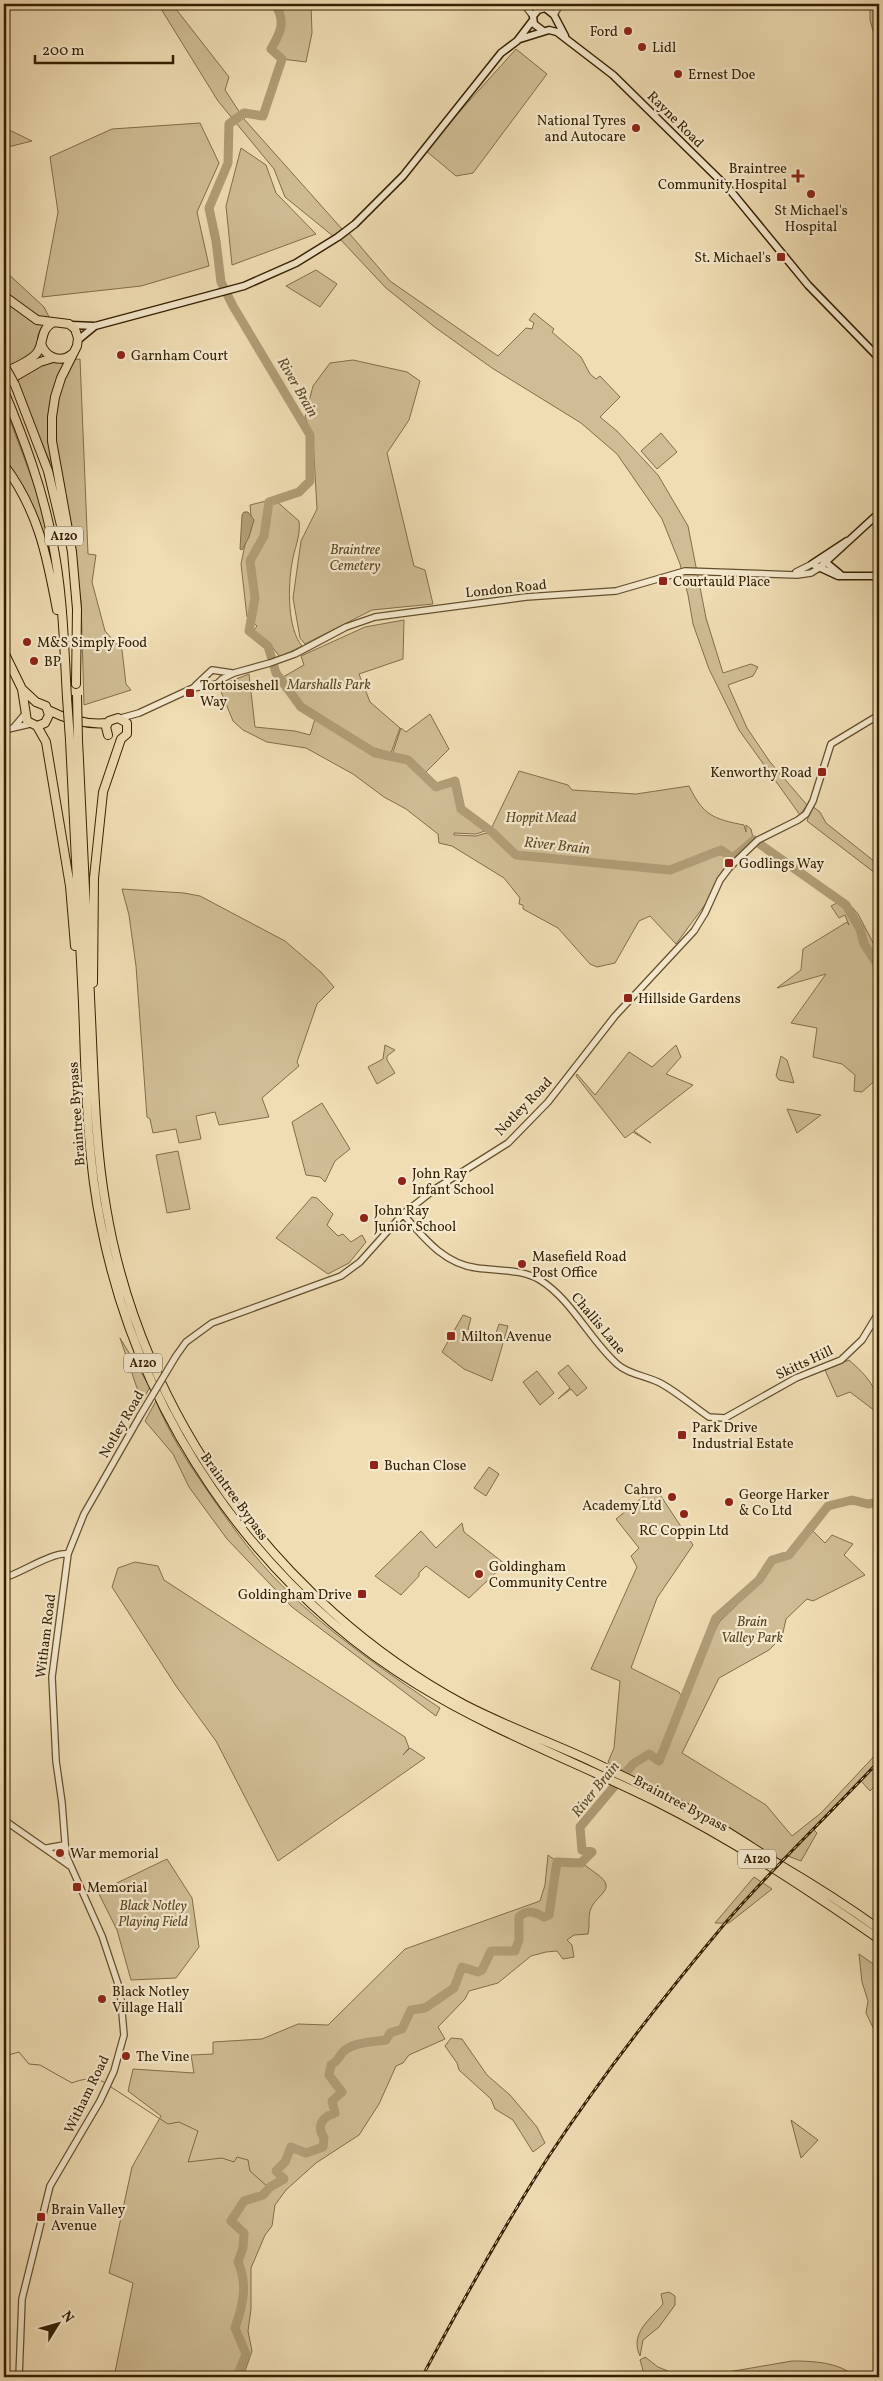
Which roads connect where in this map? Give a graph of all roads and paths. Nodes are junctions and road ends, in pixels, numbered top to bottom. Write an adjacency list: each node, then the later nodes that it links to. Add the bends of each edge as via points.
1 (524, 4): 7 (street, Rayne Road)
2 (529, 4): 5 (street, Rayne Road)
3 (552, 4): 5 (street)
4 (560, 4): 6 (street)
5 (543, 9): 6 (main road, Rayne Road); 7 (main road)
6 (555, 17): 8 (main road, via 554,25); 10 (main road, Rayne Road)
7 (533, 18): 8 (main road, Rayne Road, via 536,27); 9 (main road)
8 (546, 30): 9 (main road); 10 (main road, Rayne Road)
9 (517, 40): 14 (main road, via 501,52 403,176 355,224 324,246 285,268 242,286)
10 (567, 40): 19 (main road, Rayne Road, via 636,97 730,190 808,285)
11 (4, 296): 12 (highway, via 37,320)
12 (52, 323): 13 (highway); 16 (highway, via 44,330)
13 (71, 325): 14 (main road); 15 (highway)
14 (95, 326): 15 (main road)
15 (78, 340): 17 (highway)
16 (41, 343): 18 (highway); 21 (highway, via 32,358)
17 (74, 352): 18 (highway, via 64,358); 39 (highway, via 55,397 52,441 72,552 76,600)
18 (53, 358): 22 (highway)
19 (879, 358)
20 (4, 365): 39 (highway, A120, bridge, via 38,443 60,520 72,598)
21 (4, 373)
22 (4, 383)
23 (4, 391): 33 (highway, A120, via 28,448 46,513 58,577)
24 (4, 466): 33 (highway, via 27,502 43,540)
25 (879, 514): 26 (main road)
26 (823, 560): 27 (main road); 28 (main road); 30 (main road, via 836,572)
27 (812, 564): 28 (main road); 29 (street, London Road)
28 (819, 568): 29 (street, London Road, via 806,574); 30 (main road, via 835,575)
29 (789, 574): 35 (street, London Road, via 678,572 616,591 518,598 376,617 346,627 270,664)
30 (846, 575): 31 (main road)
31 (879, 576)
32 (4, 652): 41 (highway)
33 (65, 652): 58 (highway, A120, bridge, via 67,698)
34 (220, 671): 35 (street, London Road); 36 (street, via 212,670); 37 (street)
35 (234, 673): 37 (street, London Road)
36 (207, 676): 38 (street); 40 (street)
37 (222, 679): 38 (street, via 217,684)
38 (211, 683): 40 (street)
39 (76, 684): 58 (highway, A120, bridge)
40 (193, 688): 45 (street)
41 (22, 689): 42 (highway); 44 (highway)
42 (36, 702): 43 (highway); 44 (highway)
43 (48, 710): 47 (highway); 49 (highway)
44 (25, 712): 52 (highway); 54 (street)
45 (139, 713): 48 (street); 53 (street)
46 (879, 715): 61 (street, Notley Road, via 831,744 806,814 756,842 724,874 694,931 614,1016 548,1102 508,1143 435,1188)
47 (60, 716): 49 (highway); 51 (highway)
48 (120, 718): 50 (highway); 53 (highway)
49 (47, 720): 52 (highway)
50 (108, 723): 51 (highway); 56 (highway)
51 (93, 724): 56 (highway)
52 (34, 725): 54 (street); 59 (highway, via 46,742 70,886 75,946)
53 (128, 726): 57 (highway, via 127,734)
54 (14, 727): 55 (street)
55 (4, 730)
56 (108, 735): 57 (highway)
57 (121, 739): 60 (highway, via 103,792 94,878 95,972)
58 (74, 740): 59 (highway, Braintree Bypass / A120); 60 (highway, Braintree Bypass / A120)
59 (80, 954): 66 (highway, Braintree Bypass / A120, via 91,1158 100,1224 113,1281 150,1380 198,1468 260,1550 309,1601 360,1644 415,1683 466,1713)
60 (91, 1000): 66 (highway, Braintree Bypass / A120, via 98,1150 114,1245 134,1317 150,1355 176,1411 213,1475 247,1523 286,1568 334,1613 404,1668 464,1704)
61 (402, 1214): 63 (street, Challis Lane, via 448,1259 476,1268 521,1273 539,1279 560,1297 619,1366 661,1383 708,1417); 64 (street, Notley Road, bridge, via 360,1262 341,1276 212,1323 186,1342 84,1514)
62 (879, 1312): 63 (street, Skitts Hill, via 862,1340 841,1360 796,1378)
63 (725, 1418)
64 (68, 1554): 65 (street, via 54,1554); 69 (street, Witham Road, via 52,1677)
65 (4, 1578)
66 (600, 1770): 67 (highway, Braintree Bypass / A120)
67 (632, 1786): 72 (highway, Braintree Bypass / A120, via 694,1812); 73 (highway, Braintree Bypass / A120, via 746,1852)
68 (4, 1820): 70 (street)
69 (64, 1845): 70 (street); 71 (street, Witham Road)
70 (47, 1848): 71 (street)
71 (70, 1866): 74 (street, Witham Road, via 102,1936 120,1990 124,2035 114,2070 100,2100 50,2186 22,2299)
72 (879, 1929)
73 (879, 1939)
74 (19, 2377)

